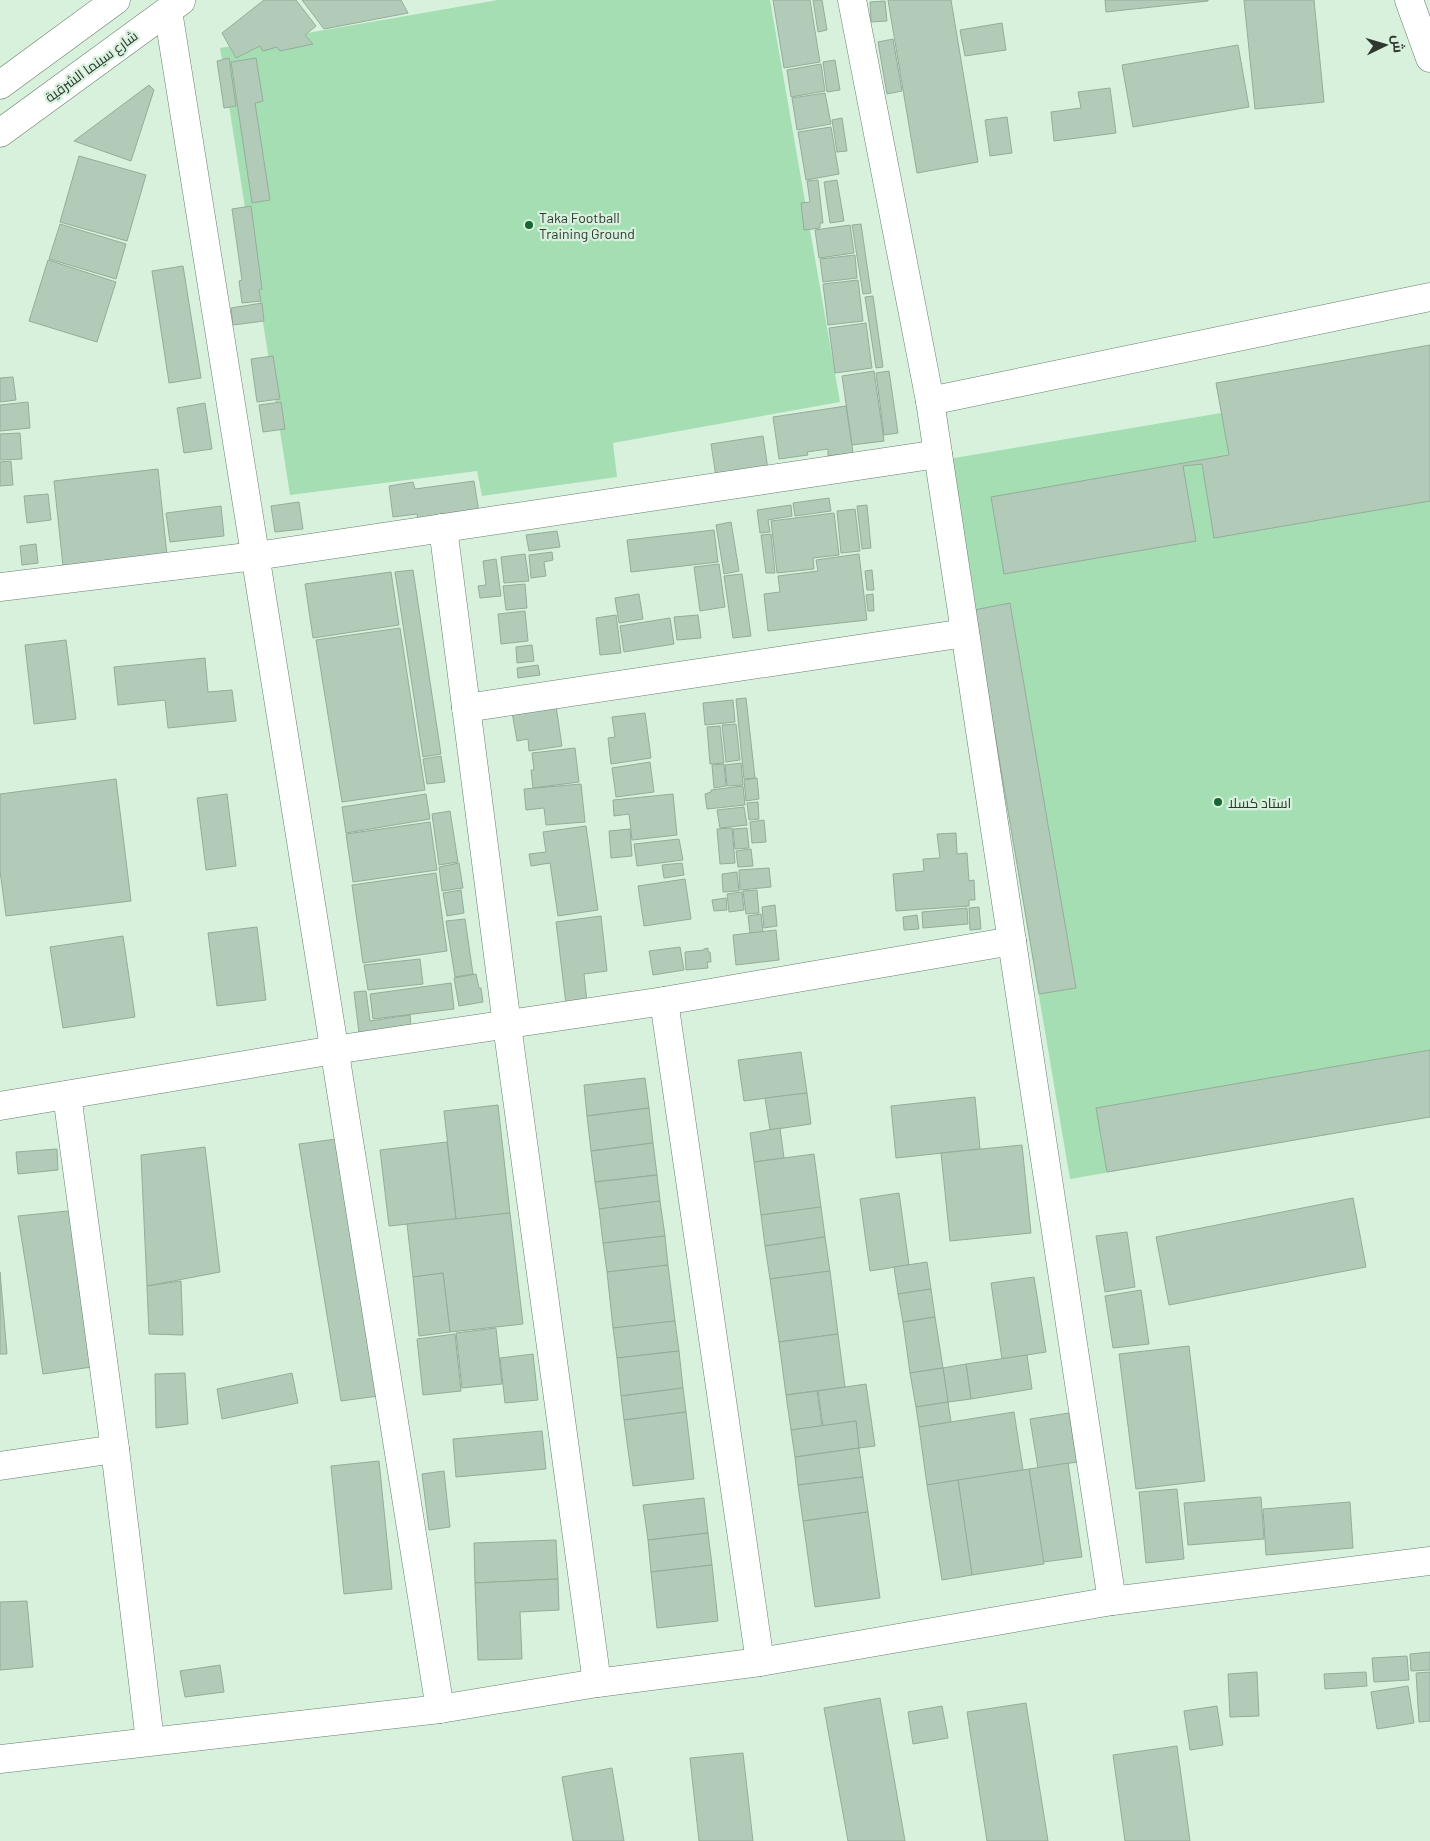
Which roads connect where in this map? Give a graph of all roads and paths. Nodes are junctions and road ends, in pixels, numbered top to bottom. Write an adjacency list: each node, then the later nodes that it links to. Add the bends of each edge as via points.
1 (116, 0): 6 (street)
2 (852, 0): 9 (street)
3 (1410, 0): 5 (street)
4 (175, 6): 7 (street, شارع سينما الشرقية); 12 (street)
5 (1430, 58)
6 (0, 85)
7 (0, 133)
8 (1430, 298): 9 (street)
9 (930, 401): 10 (street)
10 (938, 454): 11 (street); 14 (street)
11 (443, 528): 12 (street); 15 (street)
12 (256, 556): 13 (street); 19 (street)
13 (0, 586)
14 (965, 633): 15 (street); 16 (street)
15 (466, 708): 18 (street)
16 (1012, 941): 17 (street); 25 (street)
17 (664, 1001): 18 (street); 26 (street)
18 (508, 1025): 19 (street); 27 (street)
19 (334, 1050): 20 (street); 28 (street)
20 (68, 1095): 21 (street); 22 (street)
21 (0, 1106)
22 (115, 1449): 23 (street); 29 (street)
23 (0, 1466)
24 (1430, 1561): 25 (street)
25 (1112, 1601): 26 (street)
26 (760, 1662): 27 (street)
27 (597, 1683): 28 (street)
28 (440, 1709): 29 (street)
29 (150, 1741): 30 (street)
30 (0, 1758)

